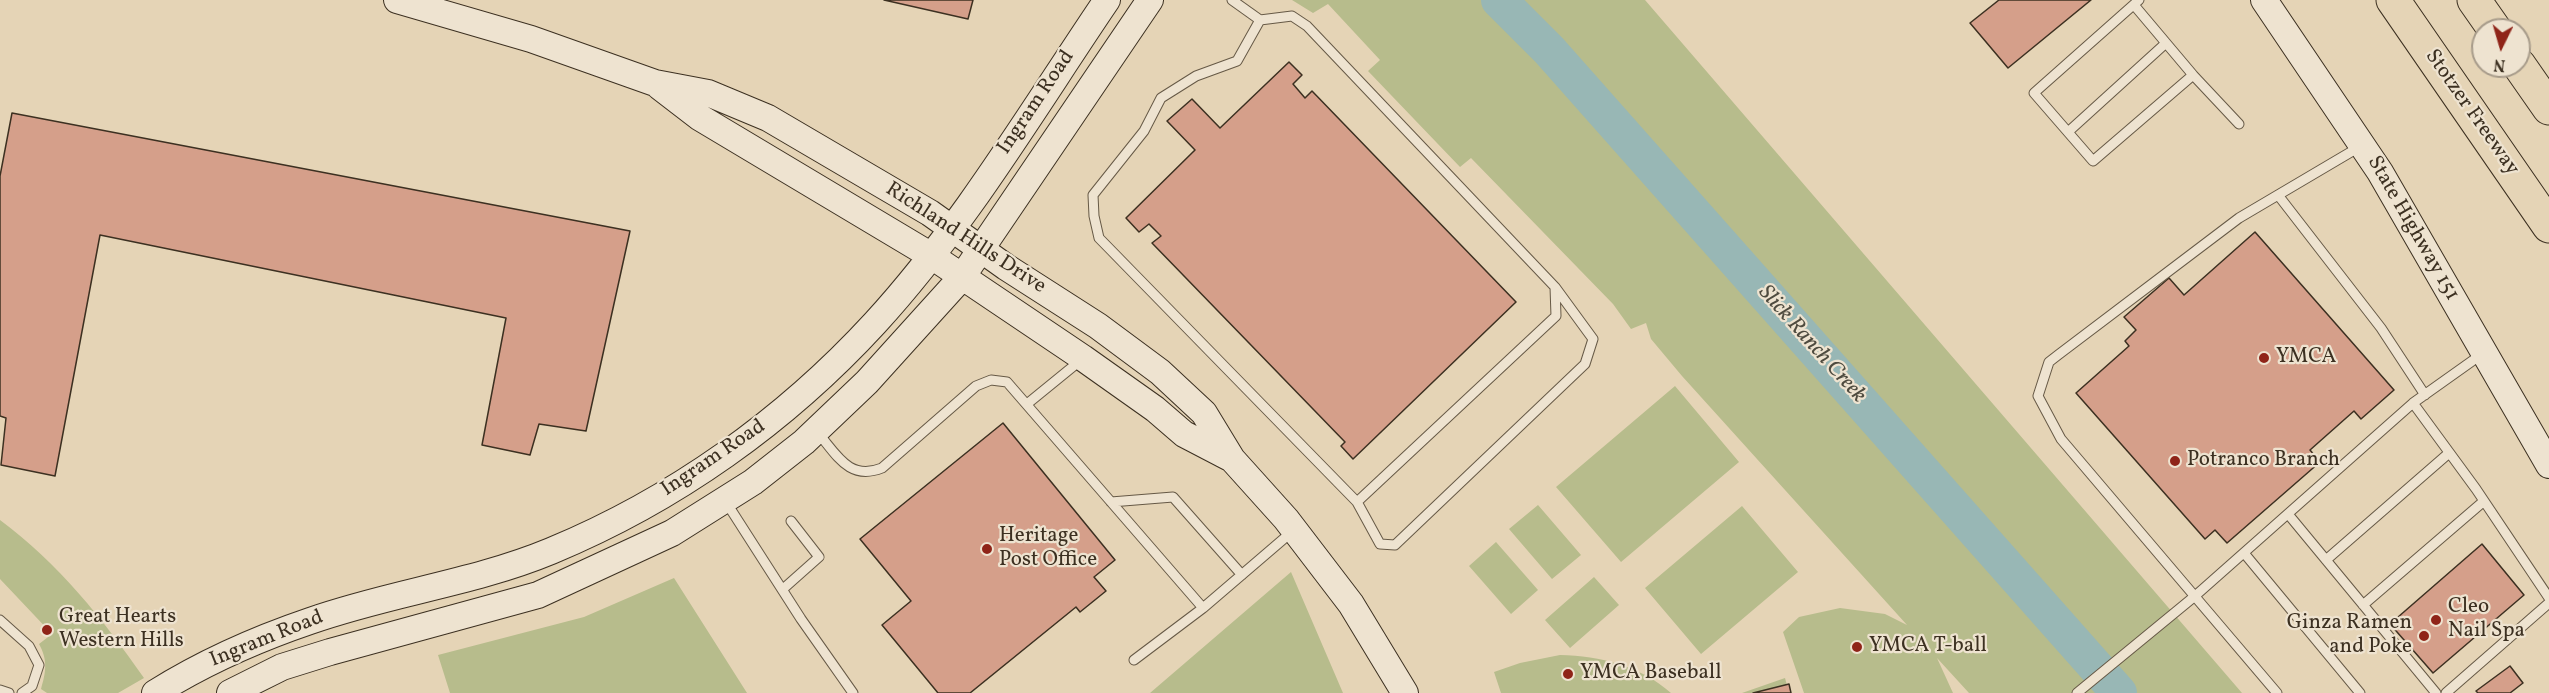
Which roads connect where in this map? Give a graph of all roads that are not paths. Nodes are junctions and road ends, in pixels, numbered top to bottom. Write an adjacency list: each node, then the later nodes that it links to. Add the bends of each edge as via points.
1 (397, 0): 14 (main road, Richland Hills Drive, via 531,39)
2 (1107, 0): 21 (main road, Ingram Road)
3 (1150, 0): 22 (main road, Ingram Road)
4 (1232, 0): 10 (lane)
5 (2264, 0): 18 (main road, State Highway 151)
6 (2393, 0): 20 (highway, Stotzer Freeway)
7 (2474, 0): 9 (highway)
8 (2136, 2): 11 (lane); 17 (lane, via 2034,93)
9 (2487, 18)
10 (1260, 20): 25 (lane, via 1292,16 1307,26); 39 (lane, via 1237,61 1196,76 1161,98 1144,131 1094,195 1094,216 1099,238)
11 (2166, 43): 12 (lane); 17 (lane)
12 (2193, 75): 16 (lane); 17 (lane, via 2093,161)
13 (2529, 78): 15 (highway)
14 (655, 83): 21 (main road, Richland Hills Drive, via 708,93 768,118); 23 (main road, Richland Hills Drive, via 699,117)
15 (2549, 108)
16 (2239, 124)
17 (2068, 132)
18 (2363, 145): 19 (lane); 26 (main road, State Highway 151)
19 (2278, 195): 28 (lane, via 2381,328); 47 (lane, via 2239,218 2049,362 2038,396 2061,439)
20 (2549, 226)
21 (951, 228): 22 (main road, Richland Hills Drive); 23 (main road, Ingram Road)
22 (981, 250): 24 (main road, Ingram Road); 33 (main road, Richland Hills Drive, via 1160,372 1204,413)
23 (930, 255): 24 (main road, Richland Hills Drive); 35 (main road, Ingram Road, via 876,322 837,362 792,404)
24 (962, 277): 27 (main road, Richland Hills Drive); 31 (main road, Ingram Road, via 867,382)
25 (1555, 287): 39 (lane, via 1556,316); 39 (lane, via 1593,339 1585,364 1395,545 1380,544)
26 (2484, 352): 28 (lane); 34 (main road, State Highway 151)
27 (1083, 358): 30 (lane); 33 (main road, Richland Hills Drive, via 1184,434)
28 (2425, 395): 29 (lane)
29 (2413, 403): 32 (lane); 40 (lane)
30 (1027, 404): 31 (lane, via 1007,382 991,380 976,386 882,468 868,473 849,469); 38 (lane)
31 (816, 431): 36 (main road, Ingram Road)
32 (2449, 453): 37 (lane); 44 (lane)
33 (1232, 459): 42 (main road, Richland Hills Drive)
34 (2549, 465)
35 (705, 469): 36 (main road); 52 (main road, Ingram Road, via 610,523 550,551)
36 (725, 500): 46 (lane); 54 (main road, Ingram Road, via 672,533 538,595)
37 (2484, 501): 48 (lane); 50 (lane)
38 (1111, 502): 45 (lane, via 1173,497); 51 (lane)
39 (1358, 502)
40 (2288, 514): 43 (lane); 44 (lane)
41 (791, 521): 46 (lane, via 819,557)
42 (1294, 530): 45 (lane); 62 (main road, Richland Hills Drive, via 1351,604)
43 (2244, 553): 47 (lane); 65 (lane)
44 (2326, 560): 50 (lane)
45 (1242, 575): 51 (lane)
46 (783, 590): 61 (lane)
47 (2195, 596): 63 (lane); 64 (lane)
48 (2549, 598)
49 (2549, 603): 67 (lane)
50 (2363, 605): 66 (lane)
51 (1203, 608): 55 (lane)
52 (347, 610): 54 (main road); 59 (main road, Ingram Road, via 275,634 207,664)
53 (0, 620): 58 (lane, via 29,646 39,665 32,686)
54 (358, 644): 60 (main road, Ingram Road, via 282,667)
55 (1134, 660)
56 (0, 690): 57 (lane)
57 (9, 693)
58 (22, 693)
59 (155, 693)
60 (230, 693)
61 (853, 693)
62 (1404, 693)
63 (2078, 693)
64 (2277, 693)
65 (2360, 693)
66 (2436, 693)
67 (2446, 693)

